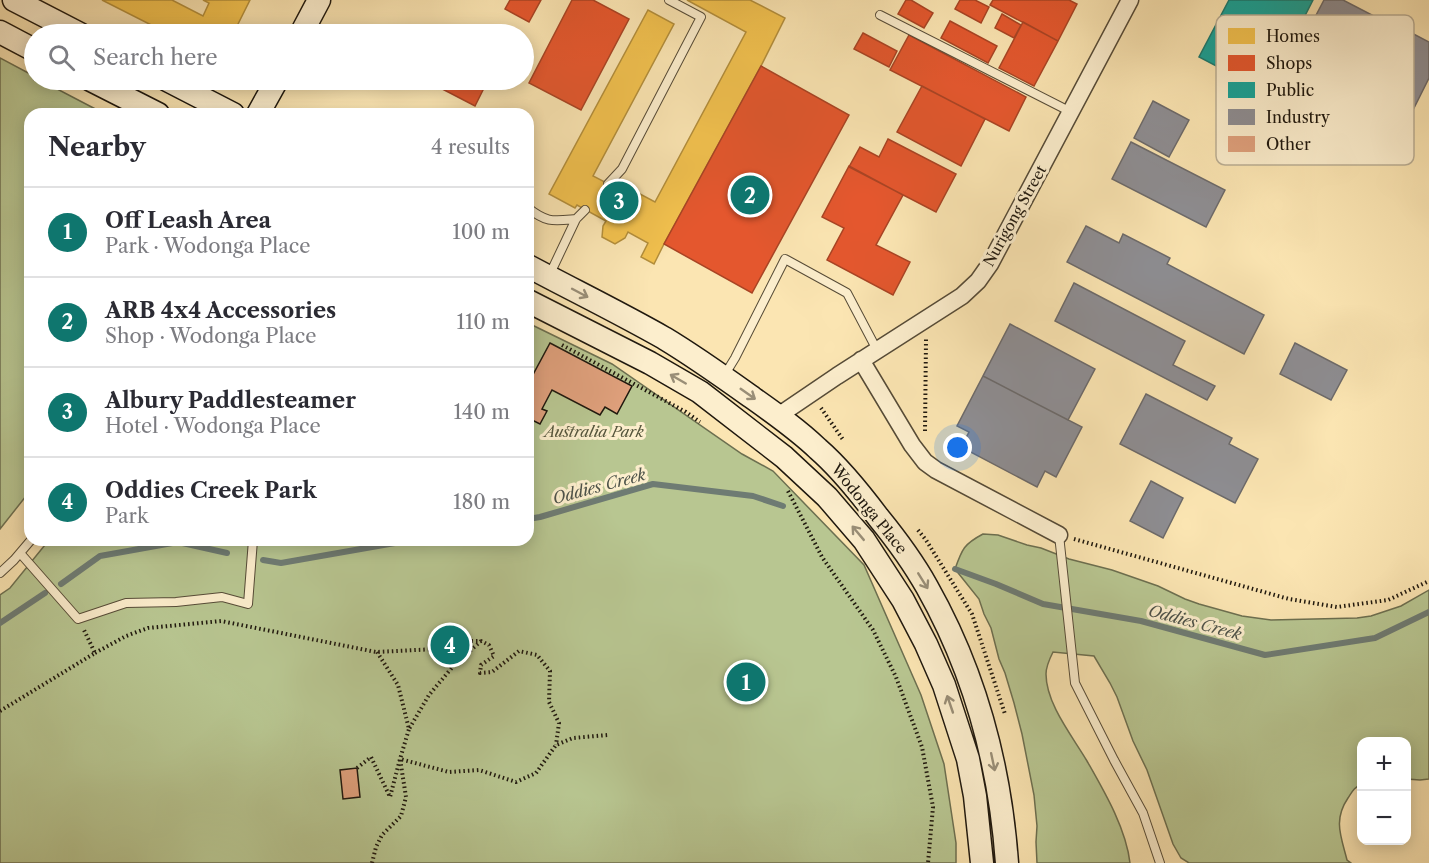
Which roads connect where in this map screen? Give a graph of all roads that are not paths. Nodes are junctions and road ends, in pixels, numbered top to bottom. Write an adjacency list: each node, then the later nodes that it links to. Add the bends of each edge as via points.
1 (14, 0): 6 (main road)
2 (319, 0): 7 (main road)
3 (669, 0): 17 (lane, via 701,17 622,169)
4 (1130, 0): 16 (street, Nurigong Street)
5 (880, 15): 16 (lane)
6 (61, 24)
7 (306, 24)
8 (0, 32): 9 (main road)
9 (24, 45)
10 (111, 90): 13 (main road)
11 (186, 90): 14 (main road)
12 (271, 90): 15 (main road)
13 (146, 108)
14 (221, 108)
15 (261, 108)
16 (1071, 112): 24 (street, Nurigong Street, via 978,281 962,296)
17 (608, 184)
18 (585, 210): 20 (lane)
19 (534, 212): 20 (lane, via 547,220)
20 (576, 219): 22 (lane)
21 (534, 269): 22 (main road, Wodonga Place)
22 (548, 277): 26 (main road, Wodonga Place, one-way to 26, via 664,339)
23 (534, 304): 33 (main road, Wodonga Place, one-way to 23, via 968,759 944,685 903,600 864,540 827,497 784,457 700,392)
24 (877, 350): 25 (street, Nurigong Street); 26 (lane, via 847,293 785,259)
25 (861, 360): 27 (street, Nurigong Street); 28 (street, via 925,462)
26 (724, 377): 27 (main road, Wodonga Place, one-way to 27)
27 (778, 416): 34 (main road, Wodonga Place, one-way to 34, via 819,449 852,483 900,544 927,587 977,700 999,788)
28 (1059, 535): 35 (lane, via 1075,683 1143,813)
29 (26, 546): 31 (lane)
30 (253, 546): 31 (lane, via 248,604 222,597 126,603 78,619)
31 (20, 553): 32 (lane)
32 (0, 573)
33 (982, 863)
34 (1007, 863)
35 (1160, 863)

